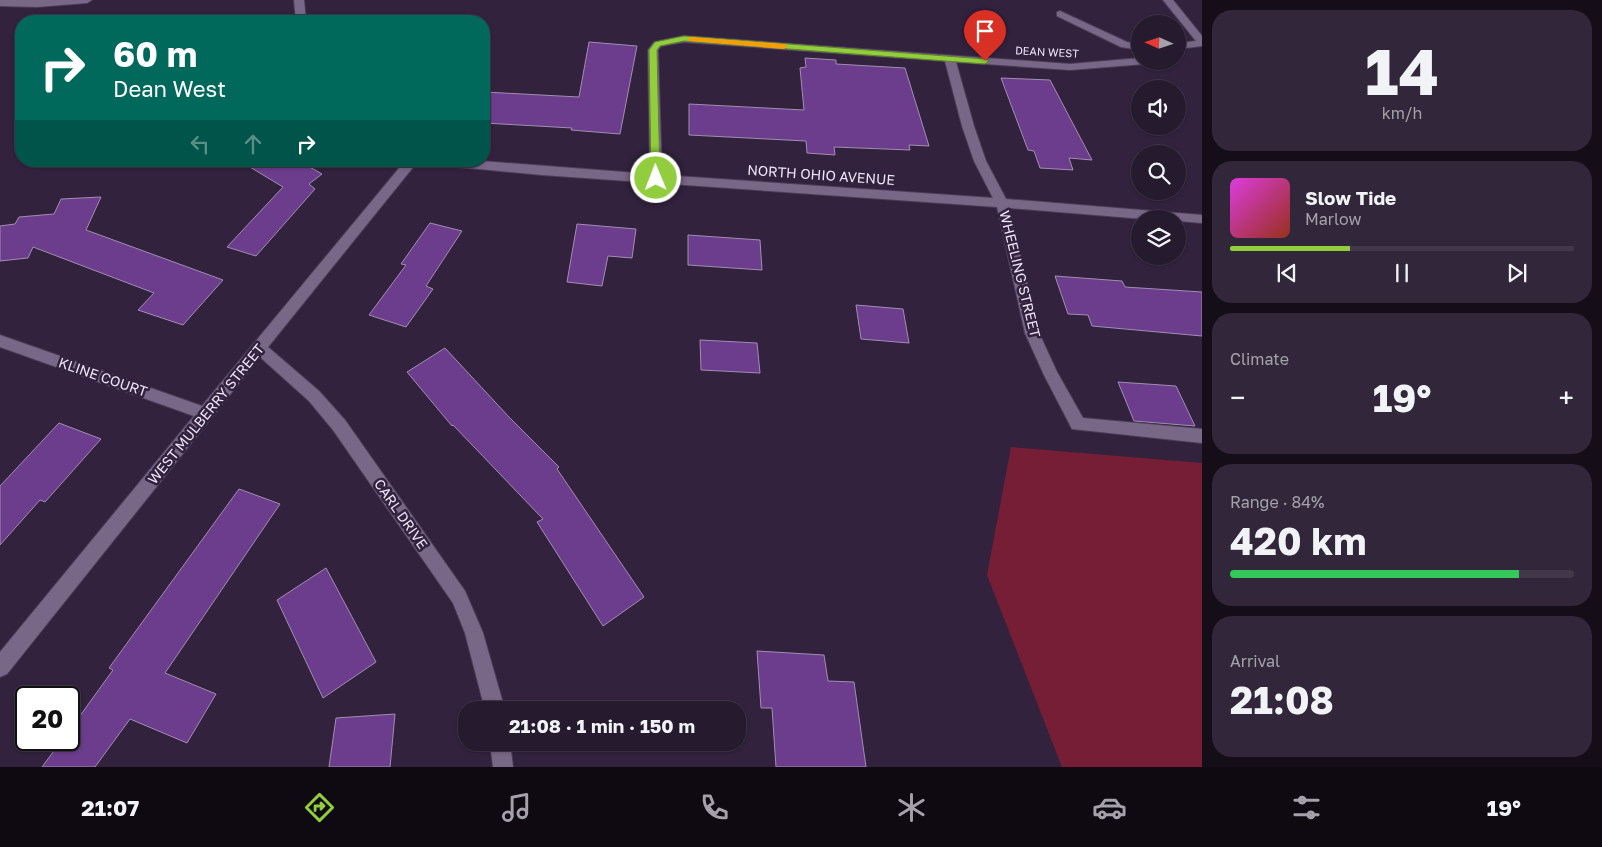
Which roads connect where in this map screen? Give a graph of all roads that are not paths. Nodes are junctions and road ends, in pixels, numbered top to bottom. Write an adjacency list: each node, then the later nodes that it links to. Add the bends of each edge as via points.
1 (87, 0): 4 (street)
2 (299, 0): 8 (street)
3 (1168, 0): 9 (street)
4 (33, 2): 5 (street); 6 (street)
5 (0, 3)
6 (0, 7)
7 (1060, 14): 11 (street)
8 (300, 15)
9 (1202, 42): 10 (street)
10 (1186, 45)
11 (1131, 46)
12 (1202, 54): 13 (street)
13 (1186, 55)
14 (950, 59): 15 (street, DEAN WEST, via 1070,67); 18 (street, DEAN WEST, via 684,39 658,44 653,50); 19 (street, WHEELING STREET, via 980,161)
15 (1131, 62)
16 (490, 166): 18 (street, NORTH OHIO AVENUE)
17 (407, 167): 22 (street, WEST MULBERRY STREET)
18 (656, 178): 19 (street, NORTH OHIO AVENUE)
19 (1002, 203): 20 (street, NORTH OHIO AVENUE); 24 (street, WHEELING STREET, via 1032,333 1078,424)
20 (1202, 219)
21 (0, 341): 23 (street, KLINE COURT)
22 (260, 348): 23 (street, WEST MULBERRY STREET); 26 (street, CARL DRIVE, via 314,396 339,425 459,597 474,633)
23 (206, 414): 25 (street, WEST MULBERRY STREET)
24 (1202, 436)
25 (0, 668)
26 (493, 701)
27 (501, 751): 28 (street)
28 (503, 767)

